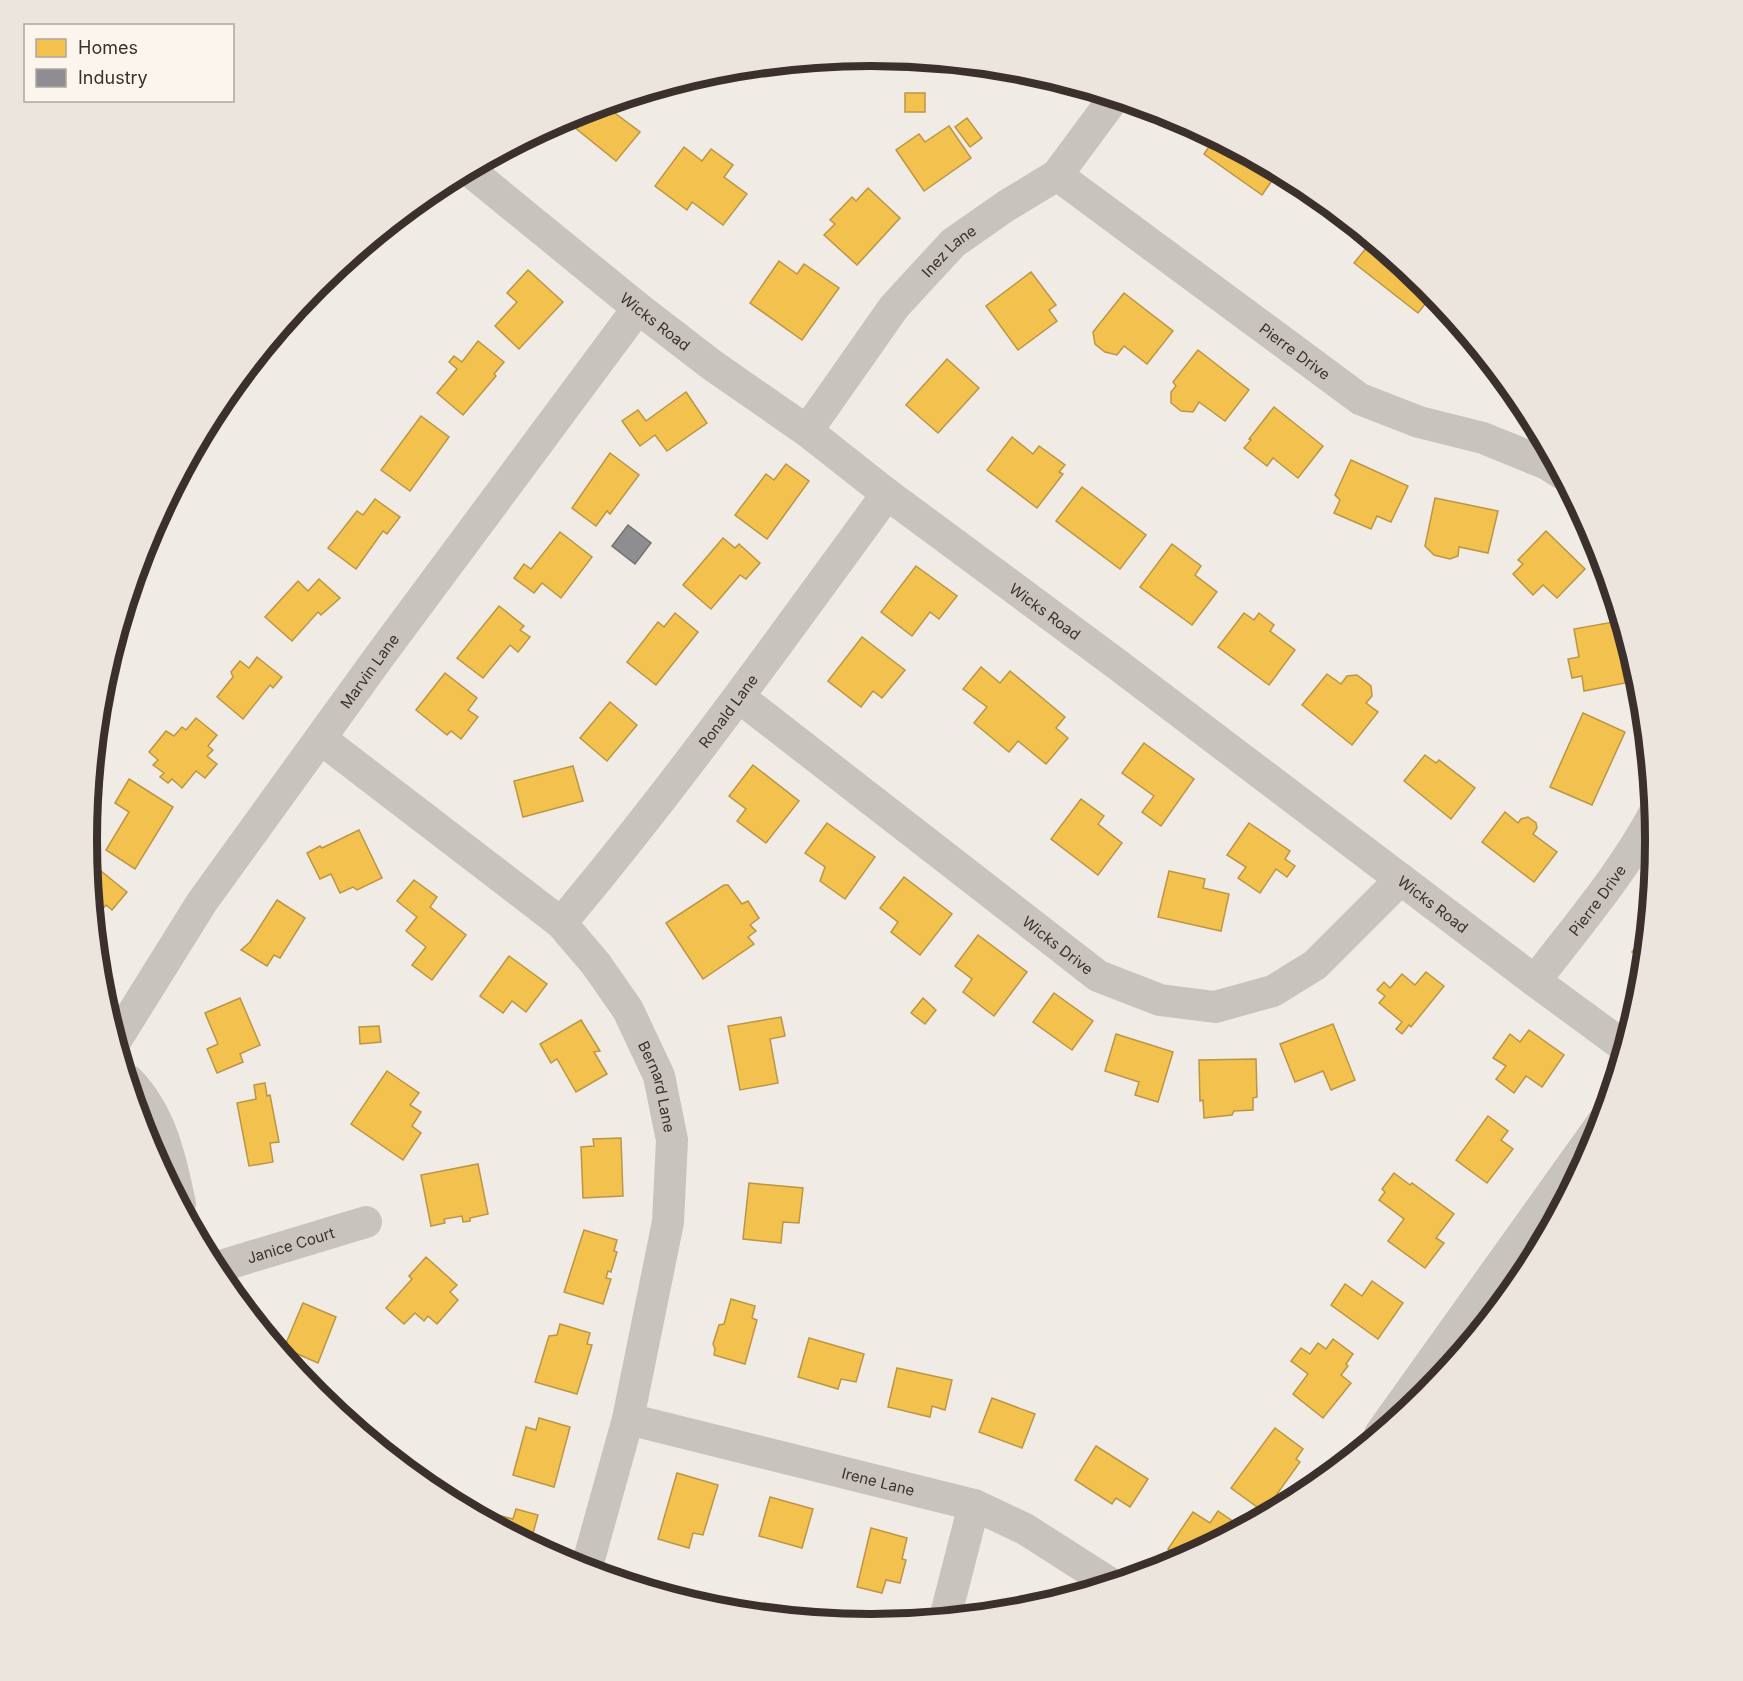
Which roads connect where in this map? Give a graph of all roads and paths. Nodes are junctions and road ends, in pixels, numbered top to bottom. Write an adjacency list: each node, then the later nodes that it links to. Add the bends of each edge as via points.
1 (1110, 104): 3 (street, Inez Lane)
2 (476, 175): 4 (street, Wicks Road)
3 (1057, 175): 5 (street, Inez Lane, via 953,243 894,307); 6 (street, Pierre Drive, via 1360,399 1419,422 1484,438)
4 (638, 308): 5 (street, Wicks Road); 9 (street, Marvin Lane)
5 (807, 431): 7 (street, Wicks Road)
6 (1548, 464)
7 (887, 494): 8 (street, Ronald Lane); 11 (street, Wicks Road)
8 (739, 697): 11 (street, Wicks Drive, via 1098,976 1160,1000 1215,1007 1273,991 1315,965); 12 (street, Ronald Lane, via 624,848)
9 (321, 739): 12 (street, Bernard Lane); 14 (street, Marvin Lane, via 202,902)
10 (1646, 831): 13 (street, Pierre Drive)
11 (1401, 879): 13 (street, Wicks Road)
12 (561, 923): 22 (street, Bernard Lane, via 628,1010 659,1076 672,1140 668,1222)
13 (1535, 981): 15 (street, Wicks Road)
14 (121, 1032)
15 (1619, 1043)
16 (139, 1091): 18 (street, via 162,1131)
17 (1578, 1156): 21 (street)
18 (172, 1173)
19 (366, 1222): 20 (street, Janice Court)
20 (224, 1265)
21 (1400, 1406)
22 (628, 1419): 23 (street, Irene Lane); 24 (street, Bernard Lane)
23 (974, 1505): 25 (street, Irene Lane, via 1025,1529); 26 (street)
24 (587, 1561)
25 (1103, 1579)
26 (947, 1611)

